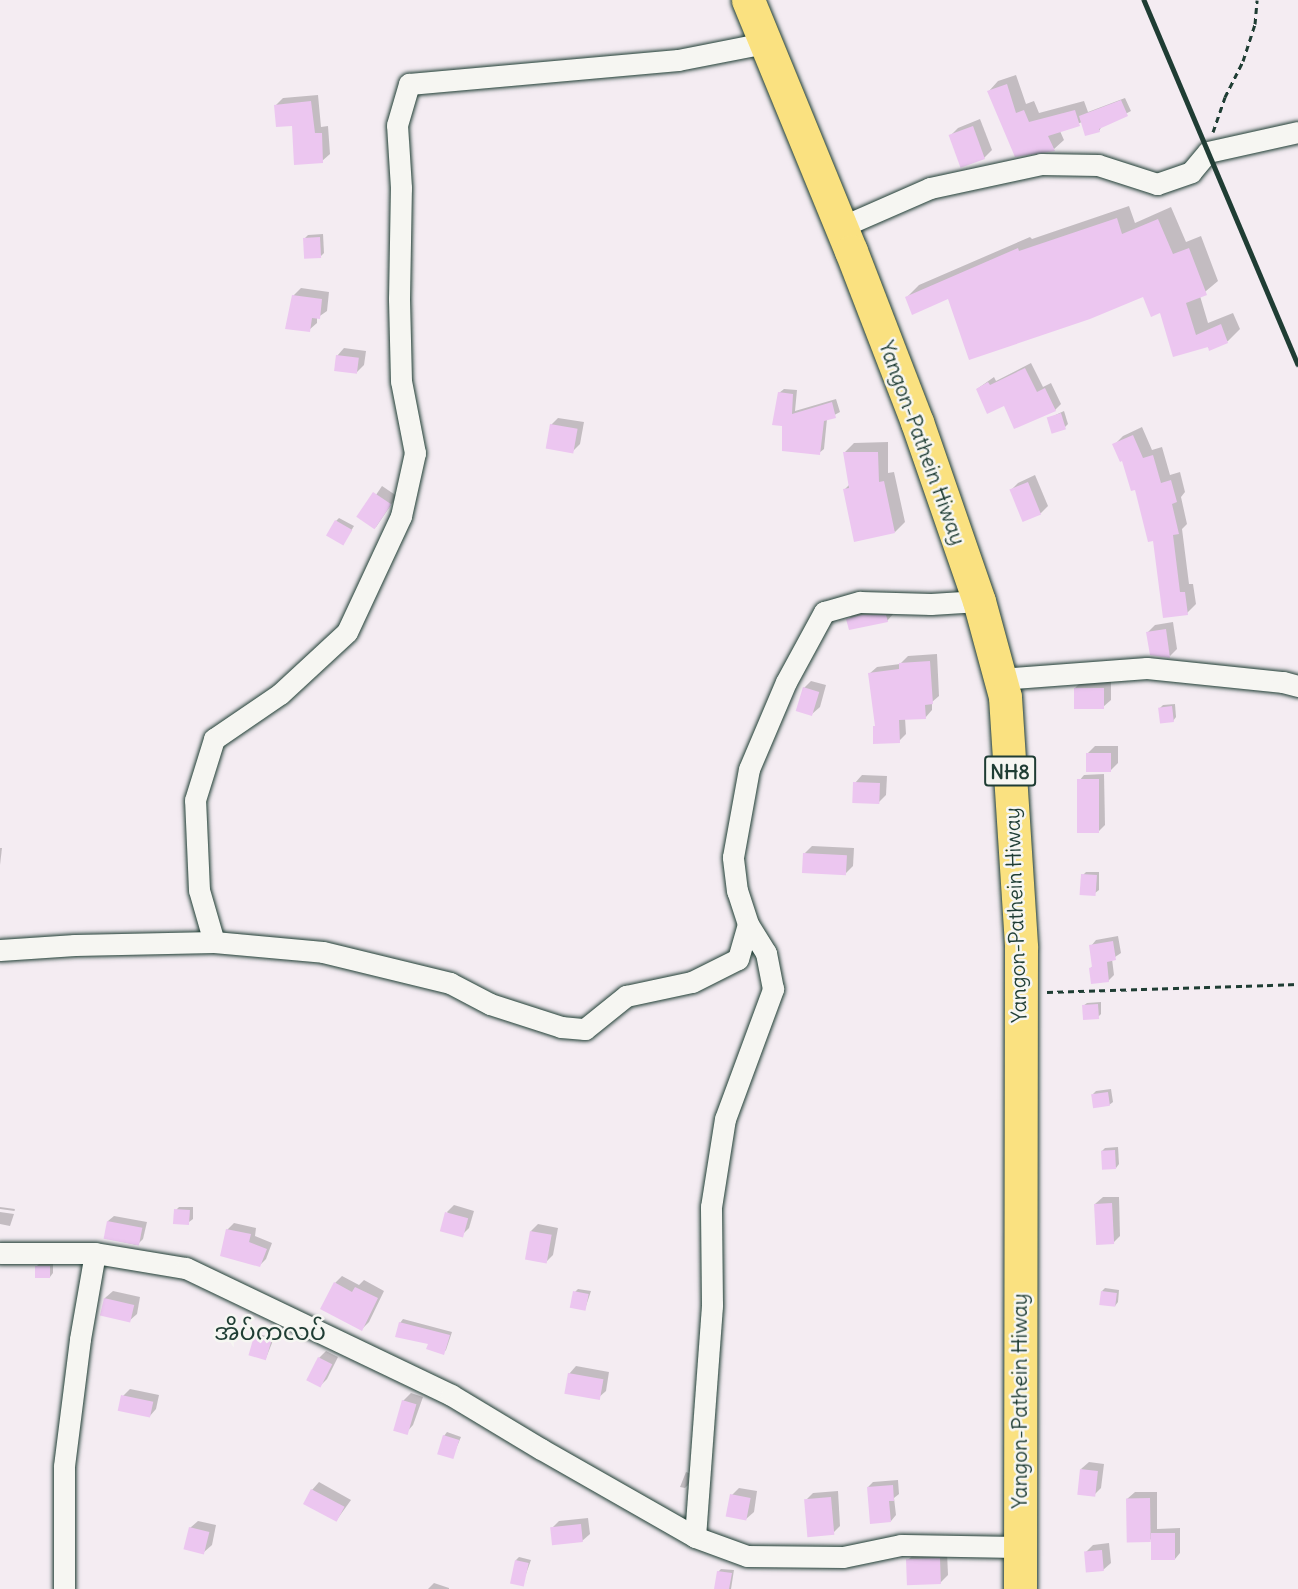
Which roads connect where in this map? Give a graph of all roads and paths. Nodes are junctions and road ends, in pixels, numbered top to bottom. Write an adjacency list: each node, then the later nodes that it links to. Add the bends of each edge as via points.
1 (748, 0): 3 (highway, Yangon-Pathein Hiway / NH8)
2 (1257, 0): 5 (path, via 1255,24 1243,61 1212,136)
3 (765, 43): 6 (highway, Yangon-Pathein Hiway / NH8); 11 (street, via 678,60 409,84 397,125 401,188 401,381 415,453 401,516 347,632 280,694 214,739 195,800 199,890)
4 (1298, 132): 5 (street)
5 (1215, 151): 6 (street, via 1208,152 1191,172 1157,184 1098,165 1041,164 930,188)
6 (841, 227): 7 (highway, Yangon-Pathein Hiway / NH8, via 917,422)
7 (979, 601): 8 (highway, Yangon-Pathein Hiway / NH8); 10 (street, via 860,602 824,612 786,682 749,769 733,857 737,891)
8 (1000, 679): 9 (street, via 1147,668); 14 (highway, Yangon-Pathein Hiway / NH8, via 1006,721)
9 (1298, 686)
10 (748, 924): 11 (street, via 738,960 692,982 626,996 585,1029 561,1027 490,1004 450,983 323,952); 17 (street, via 766,953 773,989 725,1119 711,1208 712,1305)
11 (214, 942): 12 (street)
12 (0, 950)
13 (1298, 984): 14 (path)
14 (1021, 993): 18 (highway, Yangon-Pathein Hiway / NH8)
15 (0, 1253): 16 (street)
16 (95, 1253): 17 (street, via 186,1268 277,1310 451,1395); 19 (street, via 64,1466)
17 (695, 1537): 18 (street, via 747,1556 843,1557 901,1545)
18 (1020, 1547): 20 (highway, Yangon-Pathein Hiway / NH8)
19 (64, 1589)
20 (1020, 1589)

